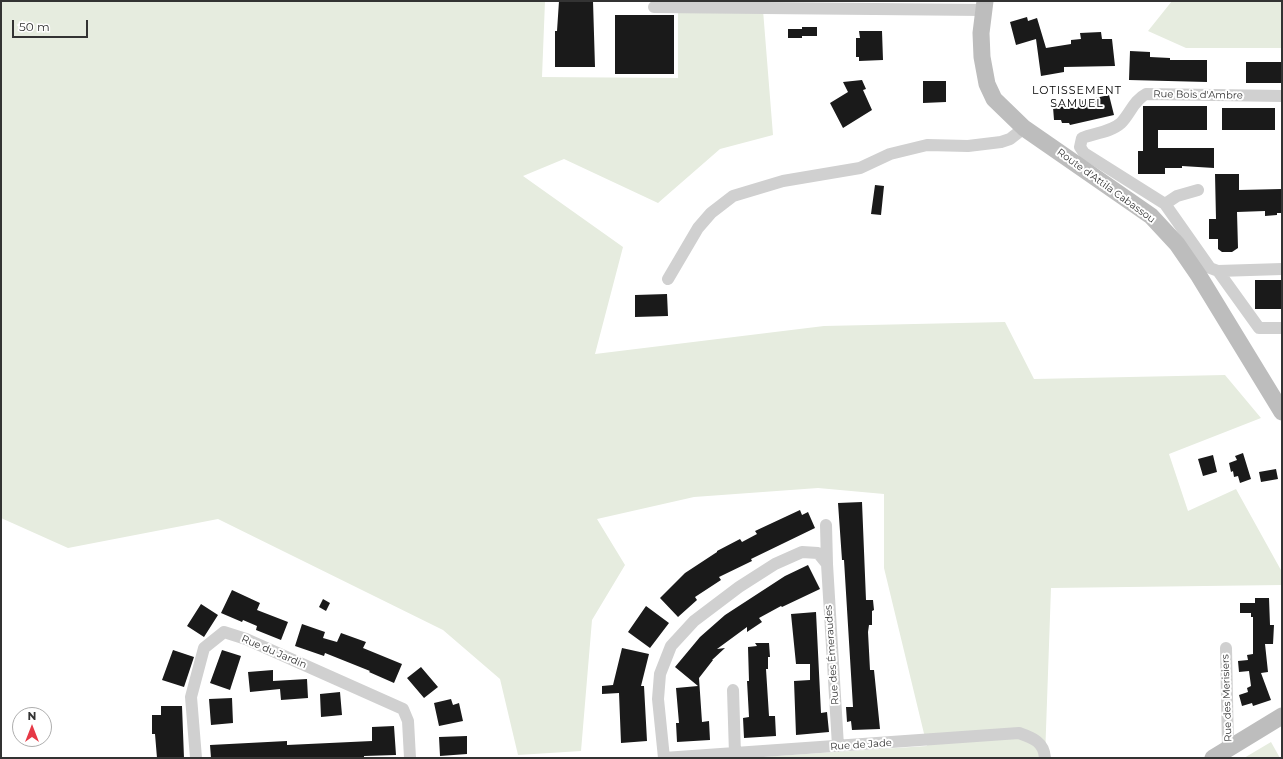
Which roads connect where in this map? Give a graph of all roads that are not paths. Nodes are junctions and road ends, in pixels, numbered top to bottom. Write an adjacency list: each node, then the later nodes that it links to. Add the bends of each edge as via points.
1 (984, 6): 2 (street); 4 (main road, Route d'Attila Cabassou, via 981,33 987,84 994,99)
2 (654, 8)
3 (1282, 96): 6 (street, Rue Bois d'Ambre, via 1146,94 1140,97 1121,123 1112,129 1082,138 1080,147 1084,153)
4 (1024, 128): 8 (main road, Route d'Attila Cabassou, via 1152,216 1177,244); 9 (street, via 1010,139 1001,142 968,146 927,145 890,154 860,168 783,181 733,196 711,213 698,228)
5 (1198, 190): 6 (street, via 1177,196)
6 (1165, 204): 8 (street, Rue Bois d'Ambre)
7 (1282, 269): 8 (street)
8 (1209, 272): 10 (street, Rue Bois d'Ambre, via 1259,328); 11 (main road, Route d'Attila Cabassou)
9 (668, 279)
10 (1282, 328)
11 (1282, 412)
12 (826, 525): 13 (street, Rue des Émeraudes)
13 (826, 564): 17 (street, Rue des Émeraudes); 22 (street, via 818,553 802,552 775,564 694,621 671,646 660,674 658,699)
14 (1226, 648): 18 (street, Rue des Merisiers)
15 (733, 690): 19 (street)
16 (1282, 716): 18 (main road)
17 (838, 746): 19 (street, Rue de Jade); 23 (street, Rue de Jade, via 1019,734 1035,739 1044,749)
18 (1228, 748): 24 (main road)
19 (735, 754): 22 (street, Rue de Jade)
20 (196, 758): 21 (street, Rue du Jardin, via 191,697 204,648 224,632 246,639 403,709 408,721)
21 (410, 758)
22 (664, 758)
23 (1045, 758)
24 (1213, 758)

